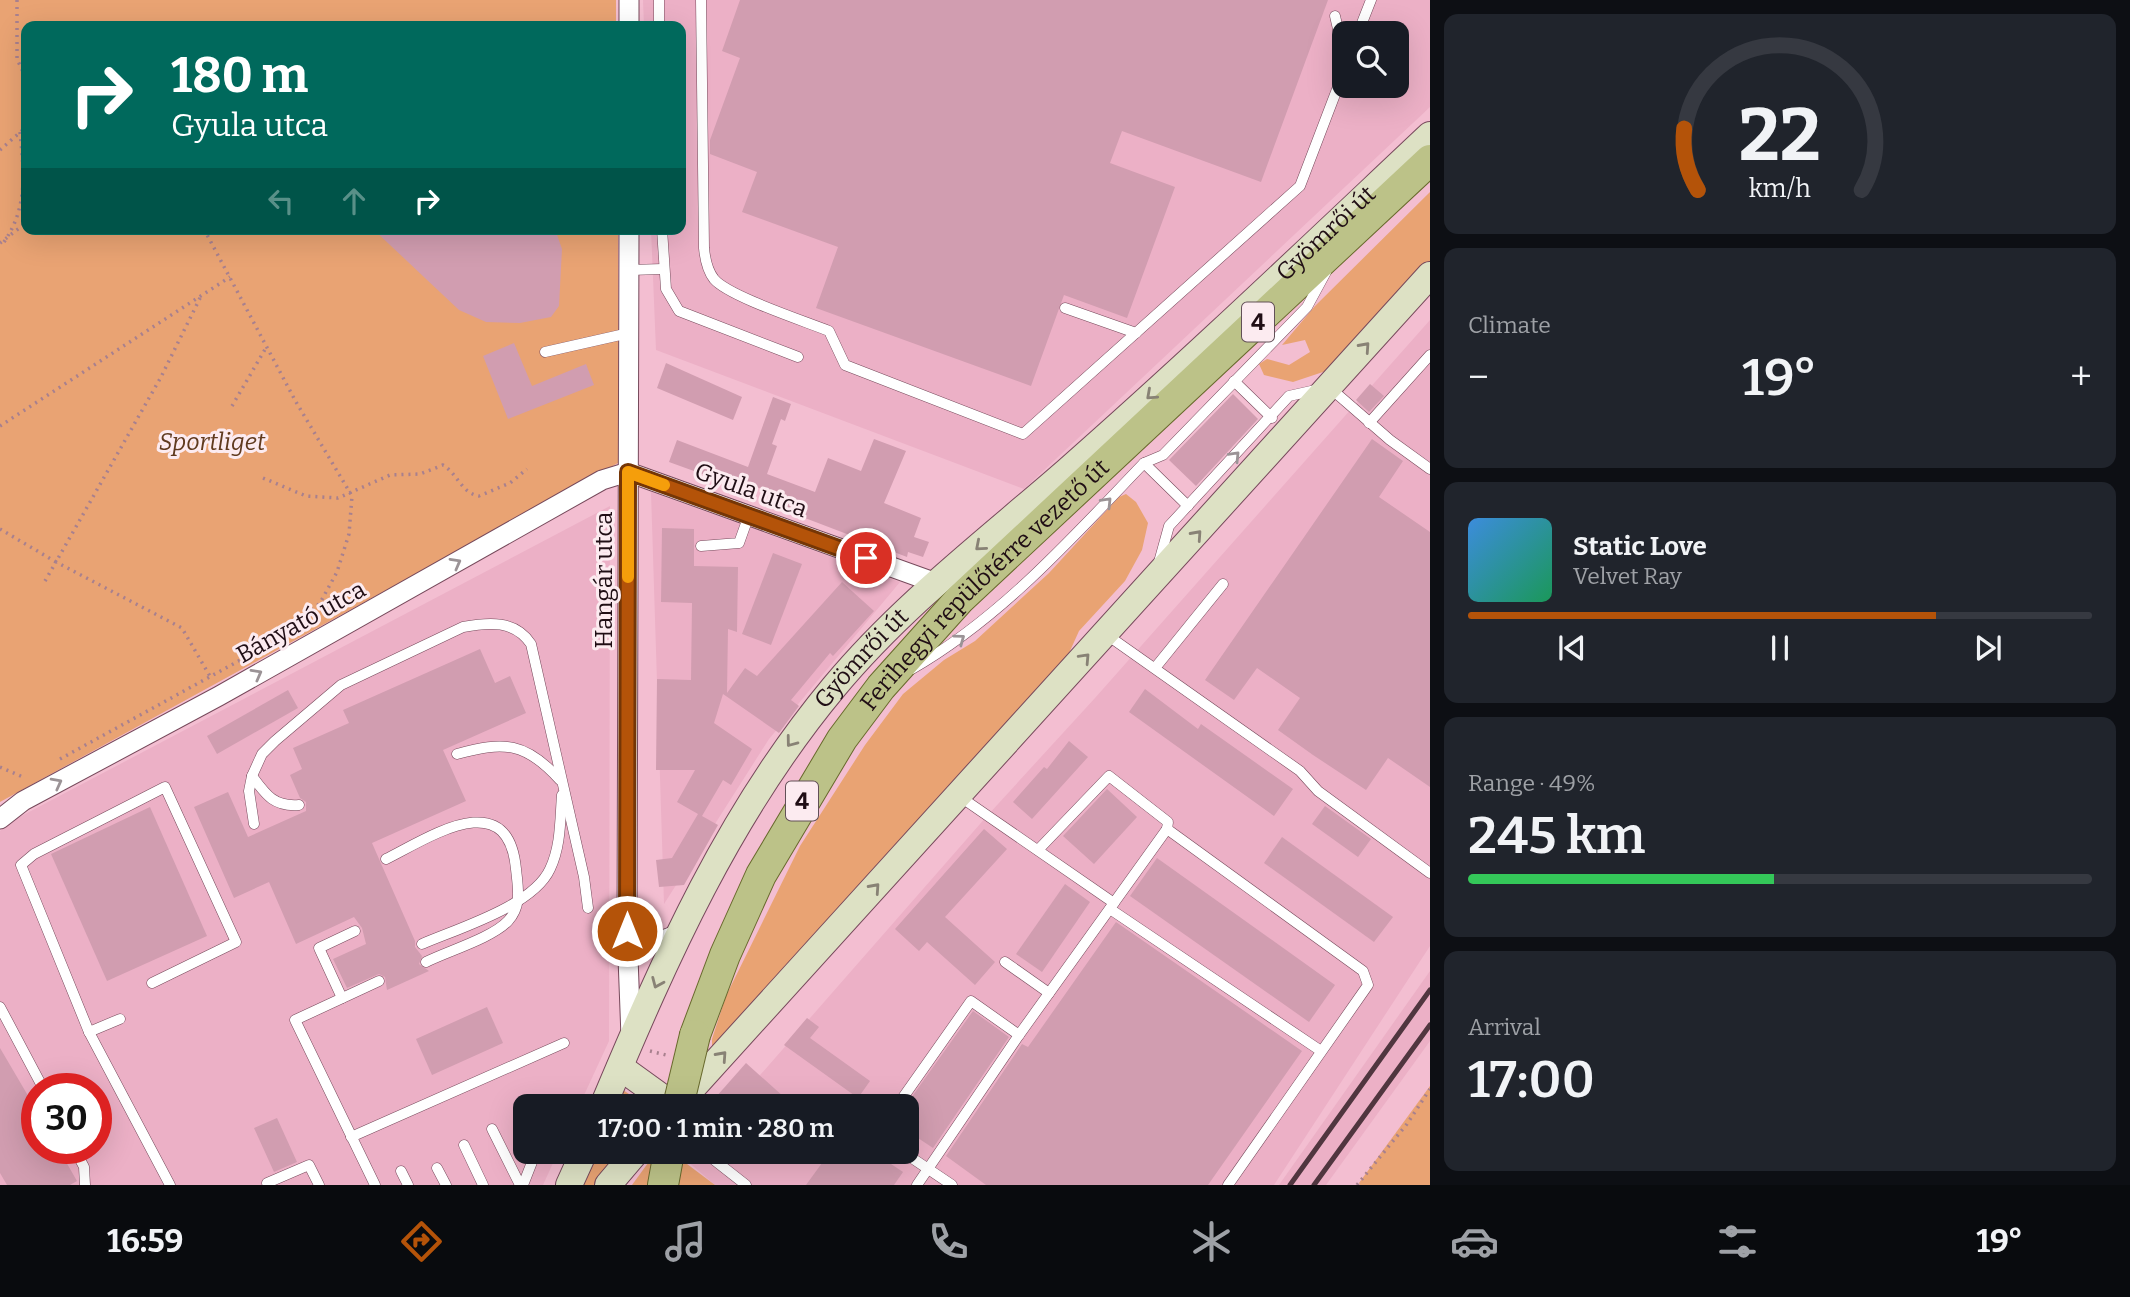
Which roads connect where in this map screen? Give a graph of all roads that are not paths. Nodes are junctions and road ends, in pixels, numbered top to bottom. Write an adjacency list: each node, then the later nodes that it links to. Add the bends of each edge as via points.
1 (629, 0): 6 (street)
2 (659, 0): 7 (lane)
3 (701, 0): 22 (lane, via 704,248 710,271 721,285 829,331 845,365 1023,434)
4 (1371, 0): 9 (lane)
5 (1335, 16): 8 (lane)
6 (629, 21)
7 (659, 21)
8 (1336, 21)
9 (1363, 21)
10 (1334, 98): 22 (lane, via 1300,186)
11 (1430, 135): 19 (street, Gyömrői út)
12 (1430, 160): 15 (main road, Ferihegyi repülőtérre vezető út / 4)
13 (629, 235): 17 (street, Hangár utca)
14 (662, 235): 16 (lane)
15 (1340, 248): 26 (lane, via 1307,307); 28 (main road, Ferihegyi repülőtérre vezető út / 4)
16 (663, 269): 17 (lane); 25 (lane, via 666,289 679,310)
17 (629, 270): 21 (street, Hangár utca)
18 (1430, 275): 27 (street, one-way to 18)
19 (1255, 299): 28 (lane); 37 (street, Gyömrői út, one-way to 37)
20 (1065, 308): 22 (lane)
21 (629, 333): 23 (lane); 33 (street, Hangár utca)
22 (1136, 333)
23 (545, 352)
24 (1430, 355): 30 (lane)
25 (798, 357)
26 (1234, 381): 29 (lane); 31 (lane, via 1163,455)
27 (1329, 387): 29 (lane, via 1289,396); 30 (lane); 39 (street, one-way to 27)
28 (1177, 396): 42 (main road, Ferihegyi repülőtérre vezető út / 4, via 960,599)
29 (1272, 418): 34 (lane, one-way to 29)
30 (1369, 423): 32 (lane)
31 (1144, 463): 34 (lane); 42 (lane, one-way to 31, via 981,624)
32 (1430, 469)
33 (628, 472): 35 (street, Gyula utca); 48 (street, Bányató utca, one-way to 33, via 23,801 602,480); 58 (street, Hangár utca)
34 (1188, 506): 39 (lane, via 1169,526)
35 (748, 515): 36 (lane, via 739,544); 37 (street, Gyula utca)
36 (701, 546)
37 (936, 583): 59 (street, Gyömrői út, one-way to 59, via 834,686 774,765 721,848)
38 (1223, 584): 41 (lane)
39 (1151, 586): 40 (street)
40 (1106, 635): 41 (lane); 46 (street, one-way to 40)
41 (1156, 668): 53 (lane, via 1300,771 1318,791)
42 (881, 687): 78 (main road, Ferihegyi repülőtérre vezető út / 4, bridge, via 842,739 761,875 695,1035)
43 (457, 754): 45 (lane, via 510,745 541,762)
44 (252, 776): 45 (lane, via 262,754 341,685 463,627 496,624 521,631 531,644); 47 (lane, via 271,801); 49 (lane, via 249,799)
45 (562, 783): 54 (lane, via 559,840 550,869 534,891); 56 (lane)
46 (959, 796): 51 (lane); 79 (street, one-way to 46)
47 (299, 806)
48 (0, 819)
49 (254, 824)
50 (1167, 829): 51 (lane, via 1168,822 1109,776); 55 (lane); 73 (lane, via 1363,971 1368,985)
51 (1038, 850): 55 (lane)
52 (386, 859): 54 (lane, via 458,824 481,822 501,831 514,849)
53 (1430, 873)
54 (519, 900): 60 (lane); 61 (lane, via 499,928)
55 (1112, 906): 65 (lane); 73 (lane)
56 (587, 908)
57 (355, 931): 66 (lane, via 319,948)
58 (627, 931): 59 (street, via 651,944); 71 (street, Hangár utca)
59 (678, 934): 71 (street, Gyömrői út, one-way to 71)
60 (422, 944)
61 (426, 962)
62 (1005, 962): 65 (lane)
63 (379, 981): 66 (lane)
64 (152, 983): 69 (lane, via 236,942 166,787 34,854 21,865)
65 (1049, 993): 70 (lane)
66 (342, 998): 82 (lane, via 295,1020)
67 (0, 1007): 75 (lane)
68 (120, 1019): 69 (lane)
69 (89, 1032): 96 (lane)
70 (1019, 1035): 80 (lane, via 971,1001); 91 (lane)
71 (631, 1042): 74 (street, Gyömrői út)
72 (564, 1043): 82 (lane)
73 (1321, 1051): 108 (lane)
74 (620, 1067): 76 (street, Gyömrői út); 77 (street)
75 (35, 1073)
76 (608, 1094)
77 (659, 1094)
78 (679, 1094)
79 (687, 1094)
80 (905, 1094)
81 (492, 1129): 102 (lane)
82 (351, 1138): 98 (lane)
83 (464, 1145): 101 (lane)
84 (919, 1163): 91 (lane)
85 (82, 1164): 95 (lane)
86 (531, 1164): 102 (lane)
87 (579, 1164): 103 (street)
88 (626, 1164): 104 (street)
89 (717, 1164): 93 (lane)
90 (437, 1168): 100 (lane)
91 (928, 1169): 106 (lane); 107 (lane)
92 (401, 1171): 99 (lane)
93 (735, 1180): 105 (lane)
94 (267, 1183): 97 (lane, via 309,1165)
95 (85, 1185)
96 (170, 1185)
97 (319, 1185)
98 (375, 1185)
99 (408, 1185)
100 (446, 1185)
101 (483, 1185)
102 (521, 1185)
103 (569, 1185)
104 (608, 1185)
105 (746, 1185)
106 (917, 1185)
107 (952, 1185)
108 (1228, 1185)

